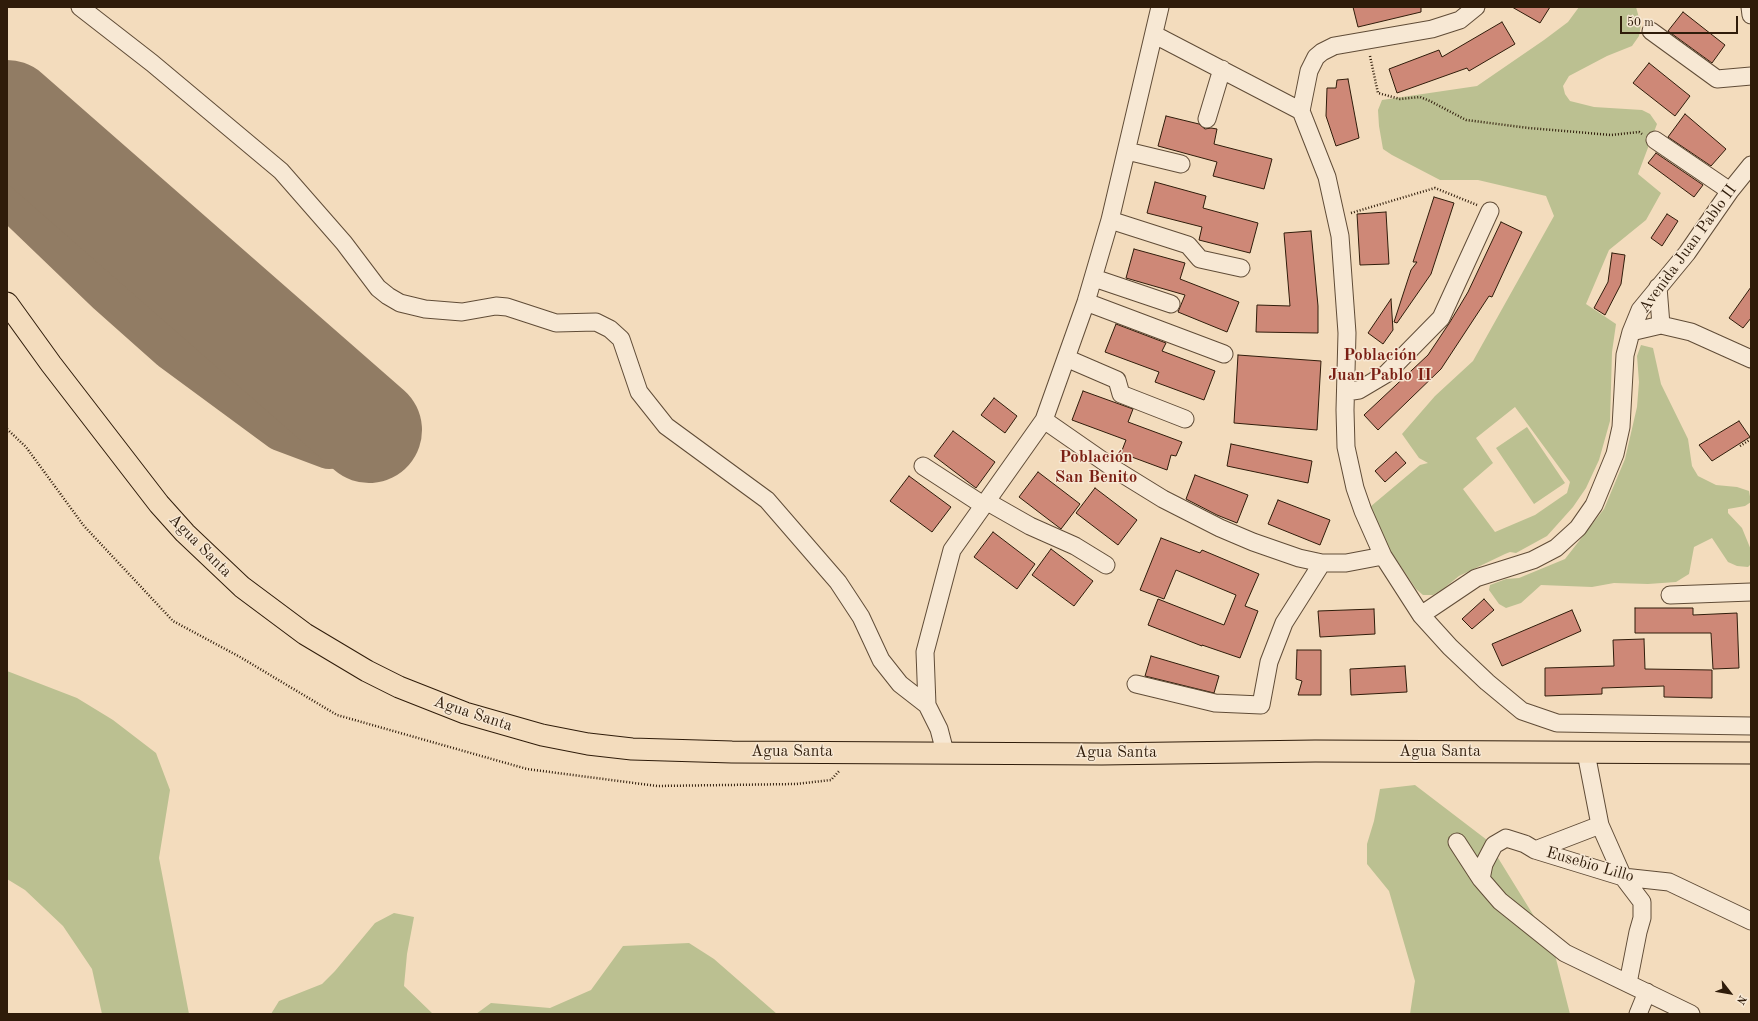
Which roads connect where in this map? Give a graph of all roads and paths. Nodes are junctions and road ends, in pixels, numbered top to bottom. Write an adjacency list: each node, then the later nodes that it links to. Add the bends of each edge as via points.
1 (80, 7): 46 (street, via 281,170 344,243 378,288 400,304 462,312 496,306 507,307 556,323 596,322 610,329 621,339 639,392 666,426 767,500 838,582 861,617 881,660 900,684)
2 (1160, 7): 7 (street)
3 (1476, 7): 8 (street, via 1460,20 1432,29)
4 (1750, 7): 5 (street)
5 (1751, 15)
6 (1651, 31): 10 (street, via 1717,79)
7 (1154, 35): 9 (street); 14 (street)
8 (1367, 41): 11 (street, via 1334,46 1316,57 1309,71); 13 (path, via 1378,93 1400,98 1420,97 1466,120 1611,135 1639,132)
9 (1222, 69): 11 (street); 12 (street)
10 (1751, 76)
11 (1301, 111): 19 (street, via 1327,177)
12 (1207, 119)
13 (1655, 140): 17 (street)
14 (1127, 151): 15 (street); 20 (street)
15 (1181, 164)
16 (1751, 165): 17 (street, Avenida Juan Pablo II)
17 (1730, 191): 23 (street, Avenida Juan Pablo II, via 1687,253)
18 (1490, 211): 19 (path, via 1435,188); 32 (street, via 1441,318 1386,374 1359,390)
19 (1337, 217): 32 (street, via 1346,301)
20 (1110, 220): 21 (street, via 1188,245 1200,259); 22 (street)
21 (1241, 268)
22 (1094, 278): 24 (street); 26 (street)
23 (1658, 287): 27 (street); 28 (street, Avenida Juan Pablo II, via 1640,310)
24 (1086, 302): 29 (street); 30 (street)
25 (7, 303): 48 (main road, Agua Santa, via 144,486 213,561 273,612 305,634 399,687 500,724 542,735 632,749 732,752)
26 (1171, 304)
27 (1660, 325): 28 (street); 31 (street, via 1691,332)
28 (1631, 332): 44 (street, Avenida Juan Pablo II, via 1625,355 1621,427 1615,454 1594,505 1578,528 1556,548 1533,560 1476,578)
29 (1224, 354)
30 (1066, 358): 33 (street, via 1117,380 1121,394); 34 (street)
31 (1751, 359)
32 (1346, 392): 39 (street, via 1345,429 1349,465 1363,511)
33 (1185, 419)
34 (1044, 420): 38 (street); 40 (street, via 1139,485 1188,512 1253,542)
35 (1751, 439): 36 (path)
36 (1740, 446)
37 (922, 466): 38 (street)
38 (984, 503): 41 (street, via 1075,546); 46 (street, via 952,550 925,652)
39 (1383, 556): 40 (street, via 1346,563); 44 (street)
40 (1322, 563): 45 (street, via 1284,623 1268,662 1261,705 1215,703)
41 (1106, 565)
42 (1751, 592): 43 (street)
43 (1670, 595)
44 (1421, 615): 47 (street, via 1450,647 1522,711 1557,723)
45 (1136, 684)
46 (927, 705): 48 (street, via 939,729)
47 (1751, 726)
48 (945, 752): 49 (main road, Agua Santa)
49 (1586, 753): 50 (main road, Agua Santa); 51 (street)
50 (1751, 753)
51 (1600, 825): 53 (street); 54 (street)
52 (1457, 842): 55 (street)
53 (1535, 850): 54 (street, Eusebio Lillo); 55 (street, Eusebio Lillo, via 1506,838 1494,845 1484,864)
54 (1623, 877): 56 (street, Eusebio Lillo, via 1669,882); 57 (street, via 1642,902 1642,918)
55 (1481, 879): 57 (street, via 1500,901 1565,952)
56 (1751, 921)
57 (1628, 983): 58 (street)
58 (1647, 992): 59 (street); 60 (street)
59 (1638, 1014)
60 (1691, 1014)

